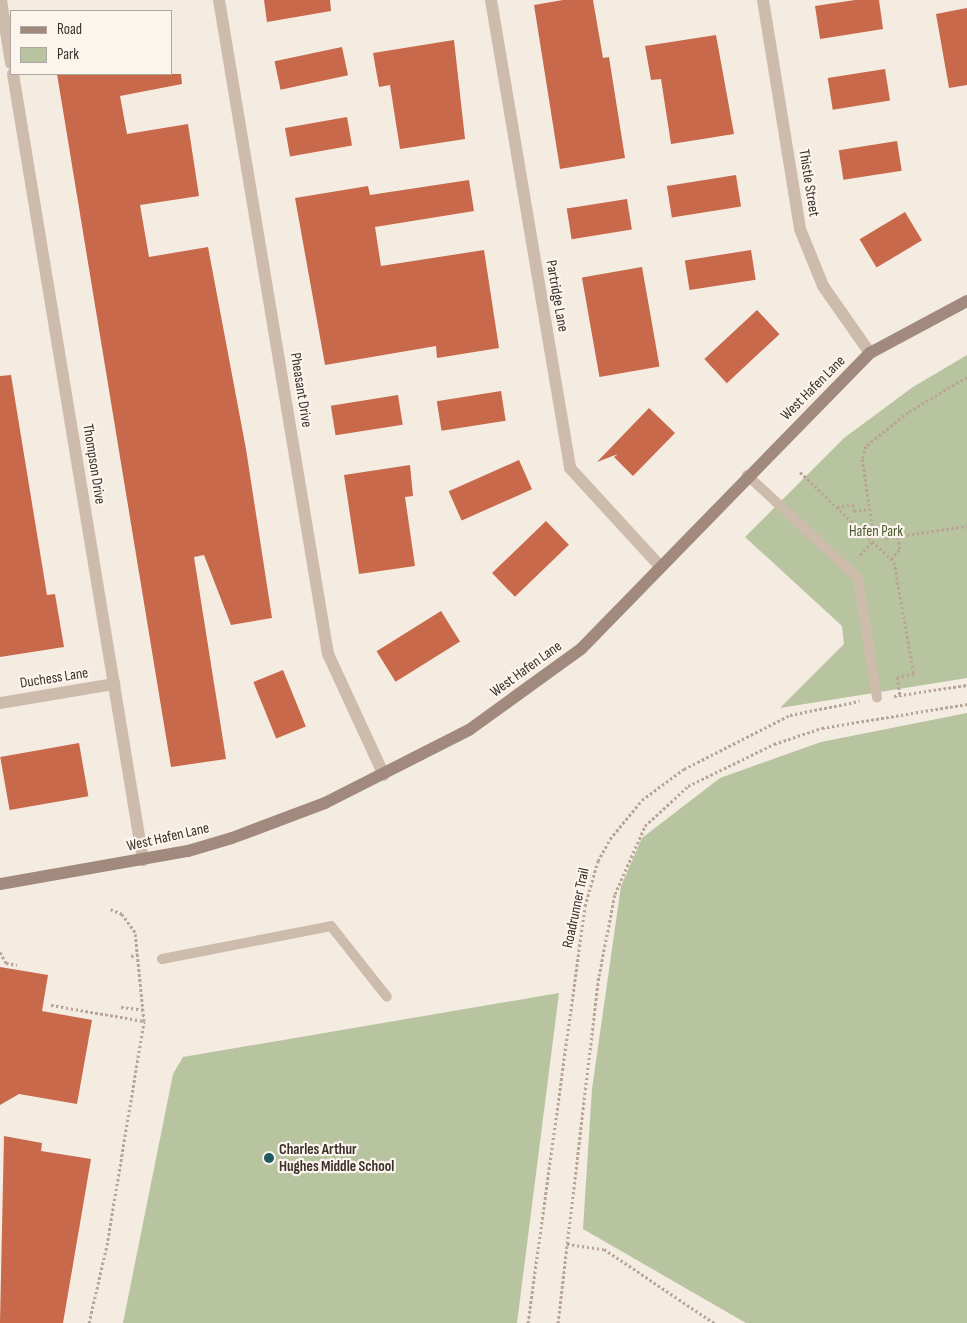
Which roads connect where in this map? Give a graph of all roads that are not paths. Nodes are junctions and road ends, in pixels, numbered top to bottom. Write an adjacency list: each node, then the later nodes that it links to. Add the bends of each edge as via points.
1 (1, 0): 5 (street)
2 (219, 0): 14 (street, Pheasant Drive, via 328,654)
3 (491, 0): 10 (street, Partridge Lane, via 570,468)
4 (763, 0): 8 (street, Thistle Street, via 800,229 823,286)
5 (10, 57)
6 (13, 75): 11 (street, Thompson Drive)
7 (967, 301): 8 (main road, West Hafen Lane)
8 (870, 354): 9 (main road, West Hafen Lane)
9 (747, 475): 10 (main road, West Hafen Lane); 12 (lane, via 858,578)
10 (659, 565): 14 (main road, West Hafen Lane, via 581,650 469,730)
11 (114, 684): 13 (street, Duchess Lane); 15 (street, Thompson Drive)
12 (877, 698)
13 (0, 703)
14 (384, 775): 15 (main road, West Hafen Lane, via 232,838)
15 (143, 860): 16 (main road, West Hafen Lane)
16 (0, 884)
17 (162, 959): 18 (lane, via 331,926)
18 (387, 997)

